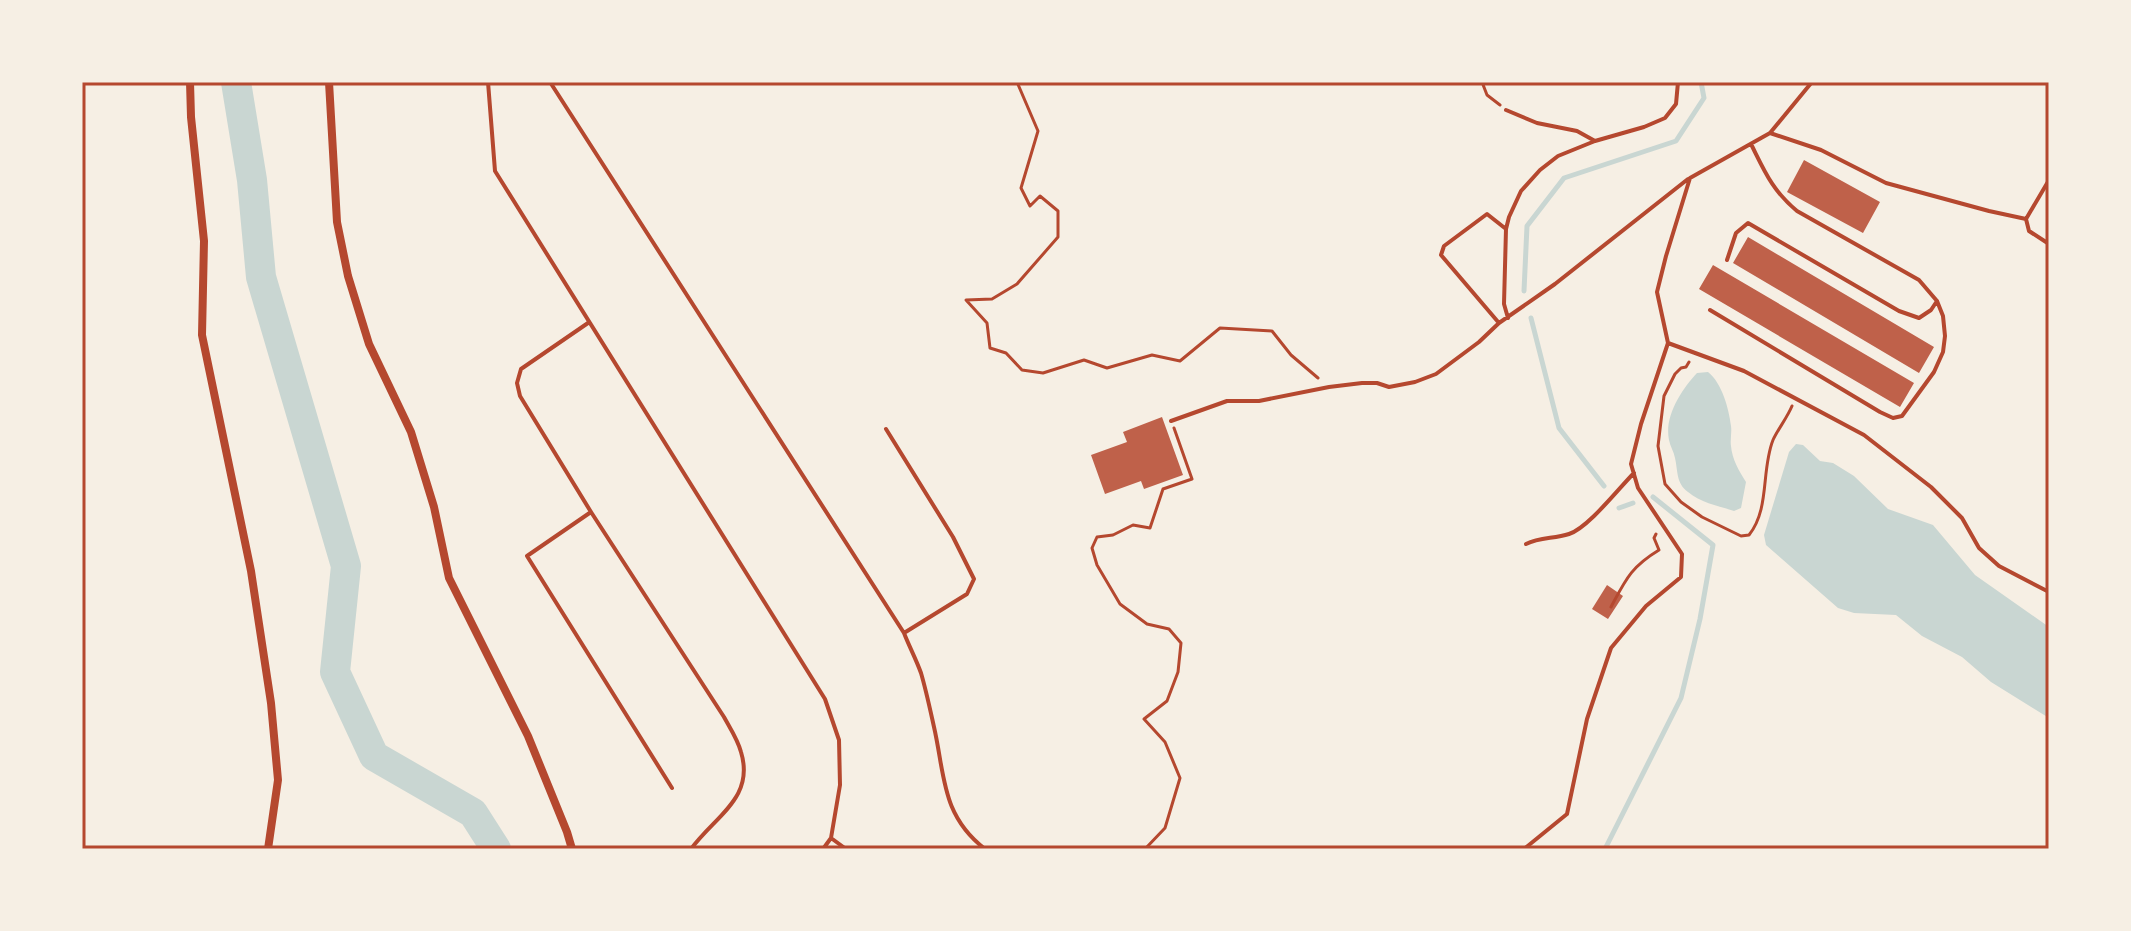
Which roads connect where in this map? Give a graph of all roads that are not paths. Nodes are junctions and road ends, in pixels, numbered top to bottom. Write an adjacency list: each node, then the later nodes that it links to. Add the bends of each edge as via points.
1 (190, 82): 32 (street, via 204,241 202,335 251,571 271,703 278,780)
2 (329, 82): 33 (street, via 337,222 369,344 411,432 449,578 528,736)
3 (488, 82): 20 (lane, via 495,171)
4 (550, 82): 29 (lane)
5 (1678, 82): 9 (lane, via 1676,104 1665,118)
6 (1812, 82): 8 (lane)
7 (1506, 110): 9 (lane)
8 (1770, 133): 10 (lane); 13 (lane, via 1821,150 1886,183)
9 (1595, 141): 14 (lane, via 1540,170 1521,191)
10 (1751, 144): 11 (lane); 17 (lane, via 1780,197 1919,280)
11 (1690, 178): 19 (lane); 22 (lane, via 1657,292)
12 (2049, 180): 13 (lane)
13 (2026, 219): 15 (lane, via 2029,231)
14 (1506, 229): 19 (lane); 21 (lane, via 1487,214 1444,246 1441,255)
15 (2049, 244)
16 (1727, 260): 17 (lane, via 1736,233 1748,223 1899,311 1919,318)
17 (1937, 301): 18 (lane, via 1943,316 1943,352 1902,416 1893,418)
18 (1710, 310)
19 (1508, 318): 21 (lane)
20 (588, 323): 26 (lane, via 521,369 517,383); 31 (lane, via 825,699 839,740 840,785)
21 (1499, 323): 23 (lane, via 1436,374 1415,382 1389,387 1362,383 1259,401 1227,401)
22 (1668, 343): 25 (lane, via 1641,424 1631,464); 28 (lane, via 1744,371 1864,435 1931,487 1999,566)
23 (1171, 421)
24 (886, 429): 29 (lane, via 974,579 967,594)
25 (1634, 473): 27 (lane, via 1571,534); 38 (lane, via 1638,488 1682,554 1681,577 1646,606 1611,648 1587,719 1567,814)
26 (591, 512): 30 (lane, via 527,556); 34 (lane, via 741,750 745,775 740,792)
27 (1526, 544)
28 (2049, 592)
29 (904, 633): 37 (lane, via 921,673 945,794 957,818)
30 (672, 788)
31 (831, 838): 35 (lane); 36 (lane)
32 (268, 849)
33 (572, 849)
34 (691, 849)
35 (823, 849)
36 (846, 849)
37 (985, 849)
38 (1524, 849)

